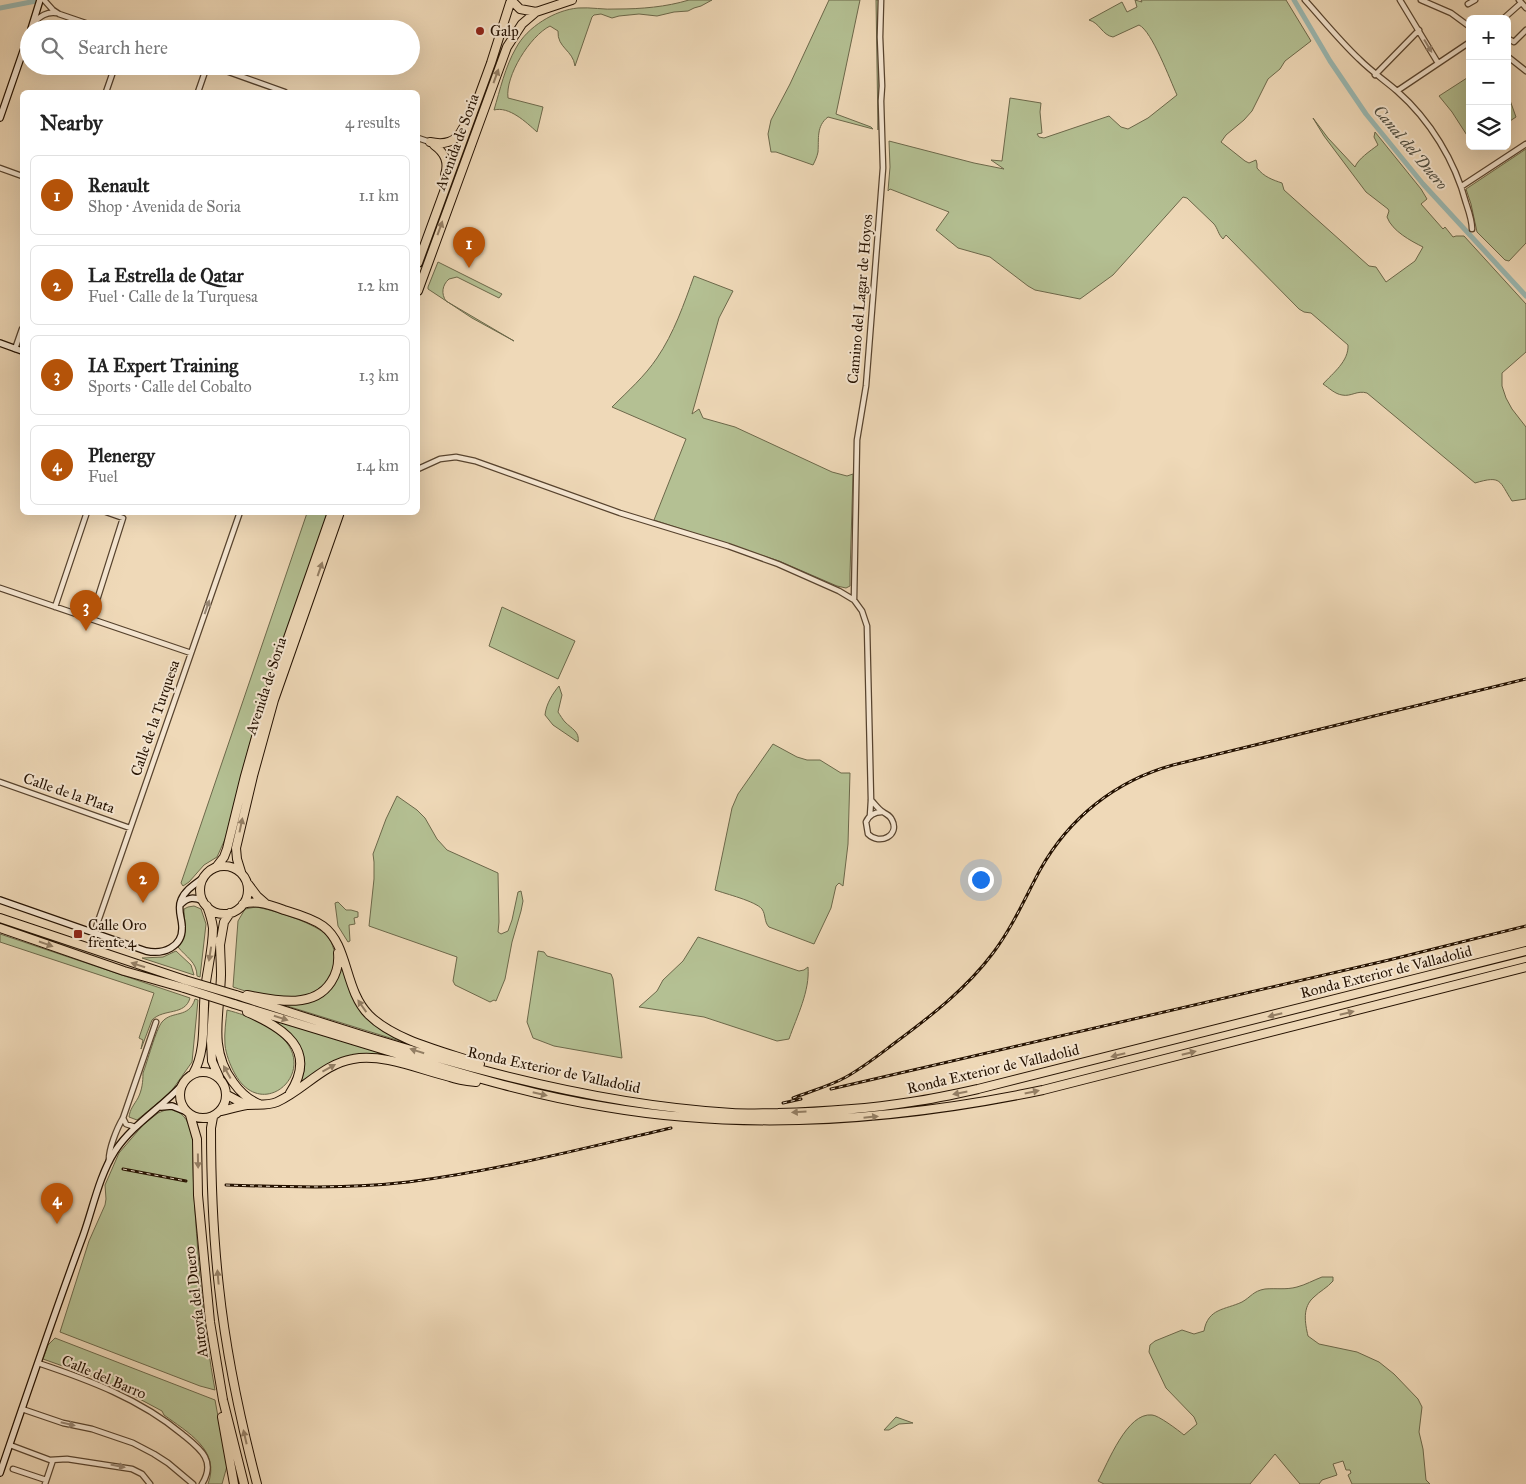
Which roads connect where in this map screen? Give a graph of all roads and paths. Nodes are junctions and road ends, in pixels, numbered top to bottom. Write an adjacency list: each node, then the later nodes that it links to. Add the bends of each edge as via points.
1 (511, 0): 14 (highway, via 520,9); 36 (highway, Avenida de Soria)
2 (550, 0): 12 (highway)
3 (572, 0): 12 (highway)
4 (881, 0): 60 (street, Camino del Lagar de Hoyos, via 883,168 866,386 857,440)
5 (1305, 0): 32 (street)
6 (1400, 0): 21 (street)
7 (1421, 0): 20 (street)
8 (1475, 0): 11 (street)
9 (1520, 1): 13 (street); 16 (street)
10 (42, 2): 15 (street); 17 (main road)
11 (1468, 4)
12 (545, 8): 14 (highway)
13 (1526, 8)
14 (536, 12): 48 (highway, Avenida de Soria, one-way to 14, via 507,47 522,24)
15 (60, 14): 18 (street, via 50,12); 19 (street)
16 (1507, 15)
17 (34, 20)
18 (37, 20)
19 (78, 20)
20 (1466, 24)
21 (1419, 30): 27 (street, one-way to 27); 32 (street)
22 (1526, 30): 23 (street, via 1514,42)
23 (1511, 40)
24 (1466, 44): 27 (street)
25 (1511, 59): 28 (street)
26 (20, 60): 38 (main road)
27 (1438, 62): 37 (street)
28 (1526, 71)
29 (112, 75): 33 (street)
30 (204, 75): 34 (street)
31 (237, 75): 35 (street)
32 (1375, 75): 37 (street)
33 (107, 90)
34 (199, 90)
35 (279, 90)
36 (480, 90): 40 (highway, via 460,134 449,142); 45 (highway, Avenida de Soria)
37 (1397, 91): 44 (street, via 1434,133)
38 (0, 118)
39 (420, 139): 40 (street)
40 (430, 142): 45 (highway, via 441,150 447,162)
41 (1526, 144): 44 (street)
42 (0, 168): 43 (street)
43 (20, 175)
44 (1462, 186): 46 (street)
45 (440, 201): 47 (highway, Avenida de Soria)
46 (1472, 229)
47 (420, 258)
48 (420, 286)
49 (20, 336): 51 (street)
50 (0, 344): 51 (main road)
51 (16, 349): 52 (main road)
52 (20, 350)
53 (420, 468): 60 (street, via 440,459 456,457 475,461 620,513 778,564)
54 (87, 515): 61 (street)
55 (114, 515): 62 (street, via 123,518)
56 (239, 515): 63 (street, Calle de la Turquesa, one-way to 56)
57 (331, 515): 69 (highway, Avenida de Soria, via 267,698 228,849)
58 (339, 515): 70 (highway, Avenida de Soria, one-way to 58, via 236,848 274,700)
59 (0, 588): 61 (street)
60 (854, 600): 65 (street, via 867,626)
61 (55, 607): 62 (street)
62 (91, 619): 63 (street)
63 (191, 653): 68 (street, Calle de la Turquesa)
64 (0, 782): 68 (street, Calle de la Plata)
65 (871, 800): 66 (street); 67 (street)
66 (882, 812): 67 (street); 67 (street, via 890,816 894,824 885,839 874,839 868,834 866,822)
67 (870, 816)
68 (130, 828): 81 (street, Calle de la Turquesa)
69 (217, 866): 70 (highway, via 228,866); 71 (highway)
70 (241, 872): 72 (highway)
71 (203, 878): 74 (highway, via 200,888); 77 (main road, via 188,889)
72 (248, 884): 75 (highway); 76 (highway, via 259,899)
73 (0, 900): 81 (main road)
74 (205, 903): 77 (main road, via 197,898 189,899); 78 (highway, via 217,913); 89 (highway, one-way to 89, via 213,937 202,1046)
75 (243, 904): 76 (highway); 78 (highway)
76 (269, 905): 83 (highway, via 312,920)
77 (180, 908): 81 (main road, via 180,936 164,952 146,951)
78 (230, 913): 82 (highway, via 224,922)
79 (0, 918): 86 (highway, Ronda Exterior de Valladolid, one-way to 79)
80 (0, 928): 86 (highway, Ronda Exterior de Valladolid, one-way to 86, via 124,971)
81 (94, 933)
82 (220, 940): 90 (highway, via 211,1041 212,1061); 97 (highway, one-way to 82, via 241,1093 218,1052)
83 (336, 941): 87 (highway, via 339,956 336,971 329,986 316,996 277,1000 244,994); 91 (highway, one-way to 83, via 403,1038 382,1026 368,1015 355,996)
84 (1526, 951): 91 (highway, Ronda Exterior de Valladolid, one-way to 91, via 978,1090 910,1102 806,1112 733,1113 611,1099)
85 (1526, 967): 92 (highway, Ronda Exterior de Valladolid, one-way to 85, via 607,1108 682,1117 781,1120 912,1112 1043,1090)
86 (184, 984): 87 (highway, Ronda Exterior de Valladolid, bridge)
87 (235, 999): 91 (highway, Ronda Exterior de Valladolid, one-way to 87); 92 (highway, Ronda Exterior de Valladolid, one-way to 92); 95 (highway, via 242,1010 267,1021 291,1040 298,1050 300,1072)
88 (156, 1022): 102 (street)
89 (193, 1074): 90 (highway, via 206,1072); 93 (highway)
90 (219, 1077): 94 (highway)
91 (514, 1078)
92 (493, 1083): 95 (highway, one-way to 92, via 327,1068 354,1058 371,1057 452,1078)
93 (182, 1085): 98 (main road); 100 (highway, via 180,1100)
94 (227, 1095): 96 (highway); 99 (highway)
95 (289, 1095): 97 (highway, via 272,1104)
96 (246, 1105): 97 (highway); 99 (highway)
97 (261, 1105)
98 (159, 1107): 100 (main road, via 172,1106); 103 (main road)
99 (221, 1111): 101 (highway)
100 (188, 1113): 101 (highway, via 201,1118); 105 (highway, Autovía del Duero, one-way to 105, via 197,1139 198,1195)
101 (213, 1117): 118 (highway, Autovía del Duero, one-way to 101, via 234,1387 219,1288 212,1203)
102 (123, 1118): 103 (street, via 126,1124); 104 (street)
103 (135, 1127): 104 (main road)
104 (109, 1163): 106 (main road)
105 (216, 1355): 116 (highway); 117 (highway, Autovía del Duero, via 223,1400)
106 (38, 1363): 107 (main road); 115 (street, Calle del Barro, via 110,1390 164,1420 204,1454 208,1468)
107 (22, 1409): 108 (main road); 114 (street, one-way to 114, via 133,1443 168,1463)
108 (10, 1445): 109 (street); 111 (main road)
109 (53, 1460): 112 (street); 113 (street, one-way to 113, via 67,1458 132,1469 142,1474)
110 (12, 1469): 112 (street)
111 (0, 1473)
112 (46, 1482)
113 (150, 1484)
114 (193, 1484)
115 (202, 1484)
116 (234, 1484)
117 (244, 1484)
118 (257, 1484)

